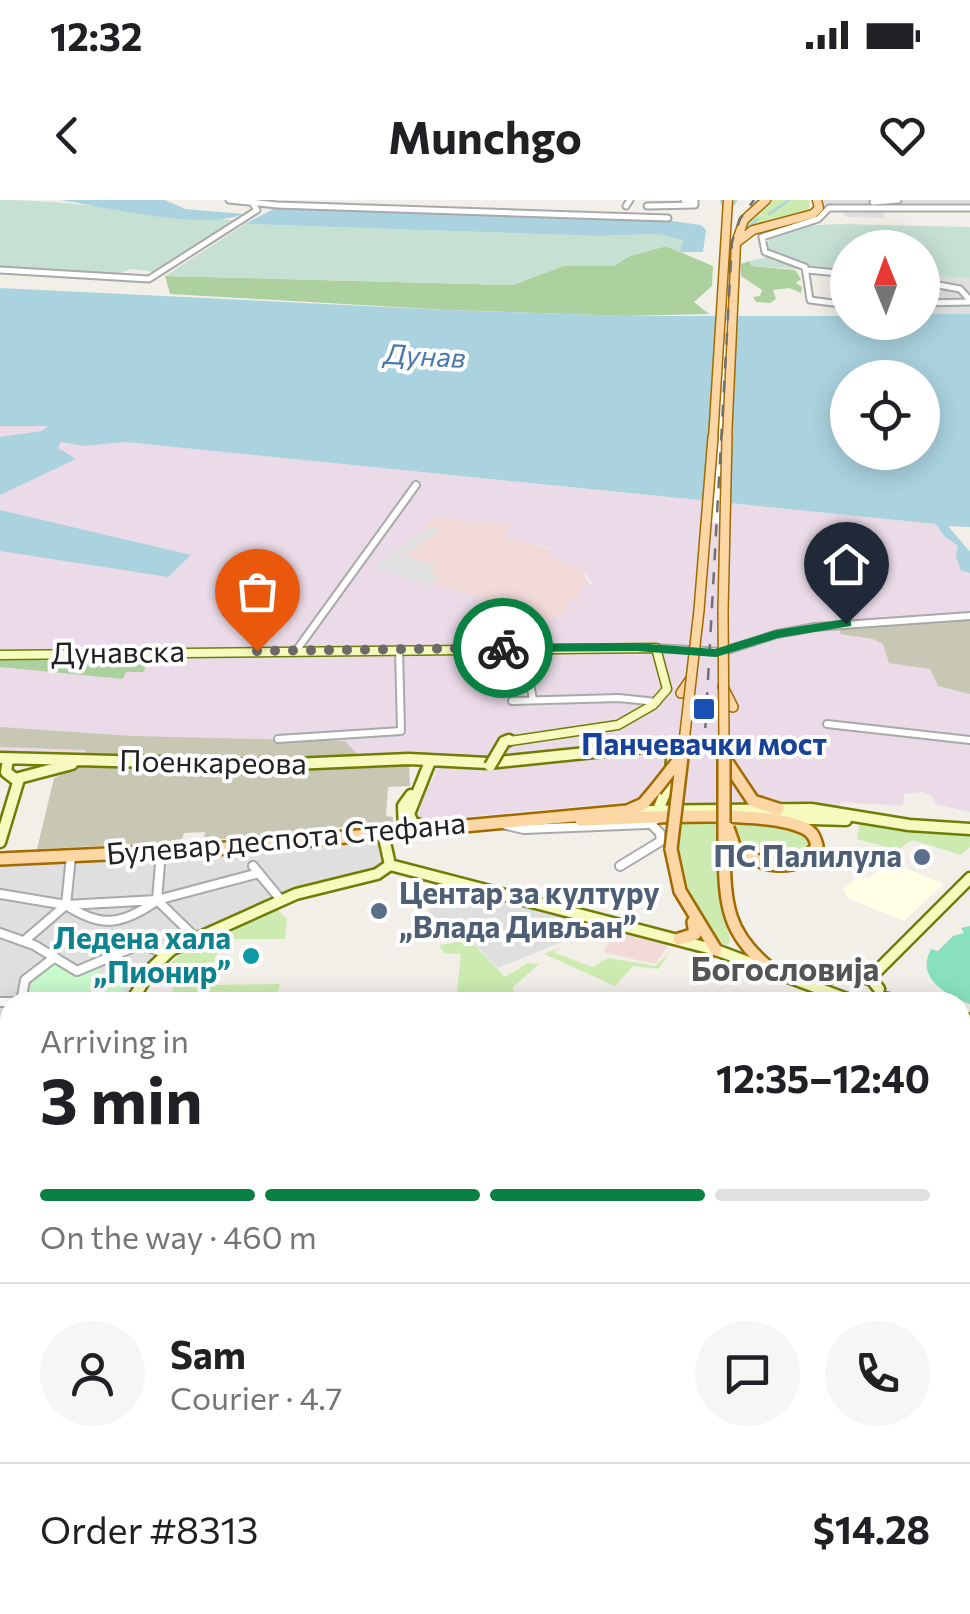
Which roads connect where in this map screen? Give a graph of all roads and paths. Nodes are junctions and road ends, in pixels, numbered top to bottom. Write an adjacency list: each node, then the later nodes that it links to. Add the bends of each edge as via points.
1 (229, 200): 11 (street)
2 (630, 200): 13 (street)
3 (684, 200): 14 (street, via 695,205)
4 (728, 200): 19 (main road)
5 (814, 200): 9 (main road, via 811,210 787,219 760,216 756,210); 20 (main road, via 819,208 810,216 753,230)
6 (825, 200): 15 (street)
7 (898, 200): 10 (street)
8 (939, 200): 16 (street)
9 (763, 202): 20 (main road, via 744,220)
10 (873, 202)
11 (253, 204): 18 (street); 21 (street, via 258,210 240,224 149,279)
12 (718, 204): 19 (main road)
13 (626, 206)
14 (647, 206)
15 (829, 208): 16 (street); 22 (street, via 818,219 762,236 765,252)
16 (948, 208): 17 (street)
17 (970, 208)
18 (668, 218)
19 (726, 227): 34 (main road, bridge, via 708,522)
20 (736, 246): 36 (main road, bridge)
21 (0, 270)
22 (807, 270): 23 (street); 27 (street, via 810,300)
23 (830, 272)
24 (940, 285): 25 (street, via 960,289)
25 (970, 301): 26 (street)
26 (940, 302)
27 (830, 303)
28 (416, 485): 32 (street)
29 (970, 616): 30 (street, via 815,627 722,652)
30 (656, 648): 31 (main road, Дунавска); 40 (main road, via 667,684)
31 (399, 650): 32 (main road, Дунавска); 43 (street, via 401,732)
32 (296, 651): 33 (main road, Дунавска)
33 (0, 654)
34 (690, 680): 37 (main road, bridge); 46 (main road, bridge)
35 (530, 684): 38 (street)
36 (723, 686): 41 (main road, bridge); 45 (main road, bridge)
37 (682, 692)
38 (534, 700): 39 (street); 40 (street)
39 (512, 701)
40 (657, 702): 51 (main road, Поенкареова, bridge, via 618,726 513,738 490,766)
41 (733, 707)
42 (827, 724): 44 (street)
43 (278, 739)
44 (970, 740)
45 (724, 756): 57 (main road, via 756,804); 71 (main road, bridge)
46 (681, 757): 55 (main road, bridge); 82 (main road, bridge, via 670,850)
47 (4, 758): 48 (main road, Поенкареова); 53 (main road, Поенкареова, via 7,774)
48 (44, 760): 49 (main road, Поенкареова); 52 (main road)
49 (82, 760): 50 (main road, Поенкареова); 52 (main road)
50 (382, 762): 51 (main road, Поенкареова); 55 (main road, Поенкареова, via 494,763 666,745 673,754)
51 (428, 764): 54 (main road)
52 (35, 774): 53 (main road)
53 (19, 779): 56 (main road)
54 (420, 789): 66 (main road, via 410,818); 68 (main road, via 403,806)
55 (661, 792): 58 (main road); 59 (main road); 61 (main road)
56 (5, 809): 70 (main road)
57 (778, 809): 59 (main road, Булевар деспота Стефана); 65 (main road, Булевар деспота Стефана)
58 (627, 810): 60 (main road, Булевар деспота Стефана); 61 (main road, Булевар деспота Стефана)
59 (671, 810): 61 (main road, Булевар деспота Стефана)
60 (572, 815): 63 (main road, Булевар деспота Стефана, via 802,812); 64 (main road, Булевар деспота Стефана)
61 (655, 818): 62 (main road); 64 (main road); 76 (street, via 662,841)
62 (762, 818): 63 (main road); 71 (main road, via 804,828 816,850 805,860 777,865)
63 (860, 820): 65 (main road, Булевар деспота Стефана)
64 (487, 822): 66 (main road, Булевар деспота Стефана)
65 (893, 822): 67 (main road, Булевар деспота Стефана)
66 (431, 828): 68 (main road, Булевар деспота Стефана)
67 (970, 829)
68 (404, 830): 69 (main road, Булевар деспота Стефана)
69 (382, 833): 72 (main road, Булевар деспота Стефана); 75 (main road)
70 (0, 842)
71 (730, 848): 86 (main road, via 726,902)
72 (161, 852): 73 (main road, Булевар деспота Стефана); 79 (street)
73 (72, 856): 74 (main road, Булевар деспота Стефана); 81 (street)
74 (0, 859)
75 (390, 864): 80 (main road, via 378,874); 85 (main road)
76 (620, 866)
77 (970, 878): 93 (main road)
78 (0, 894): 81 (street)
79 (157, 900): 80 (street, via 256,870); 81 (street); 81 (street, via 106,925); 84 (street)
80 (281, 900): 84 (main road)
81 (66, 905): 87 (street)
82 (693, 918): 85 (main road, via 695,934); 88 (main road)
83 (2, 936): 87 (street)
84 (196, 938): 89 (main road)
85 (679, 939): 88 (main road)
86 (737, 939): 88 (main road, via 732,948); 91 (main road); 92 (main road)
87 (24, 940): 90 (street)
88 (718, 950): 91 (main road)
89 (166, 954): 90 (street, via 142,944 79,971); 98 (main road)
90 (55, 956): 97 (street, via 25,980)
91 (739, 958): 92 (main road)
92 (772, 970): 96 (main road)
93 (878, 970): 94 (main road); 102 (main road)
94 (857, 975): 95 (main road); 101 (main road)
95 (841, 978): 96 (main road); 100 (main road)
96 (804, 980): 99 (main road)
97 (23, 992)
98 (136, 992)
99 (829, 992)
100 (837, 992)
101 (870, 992)
102 (873, 992)

